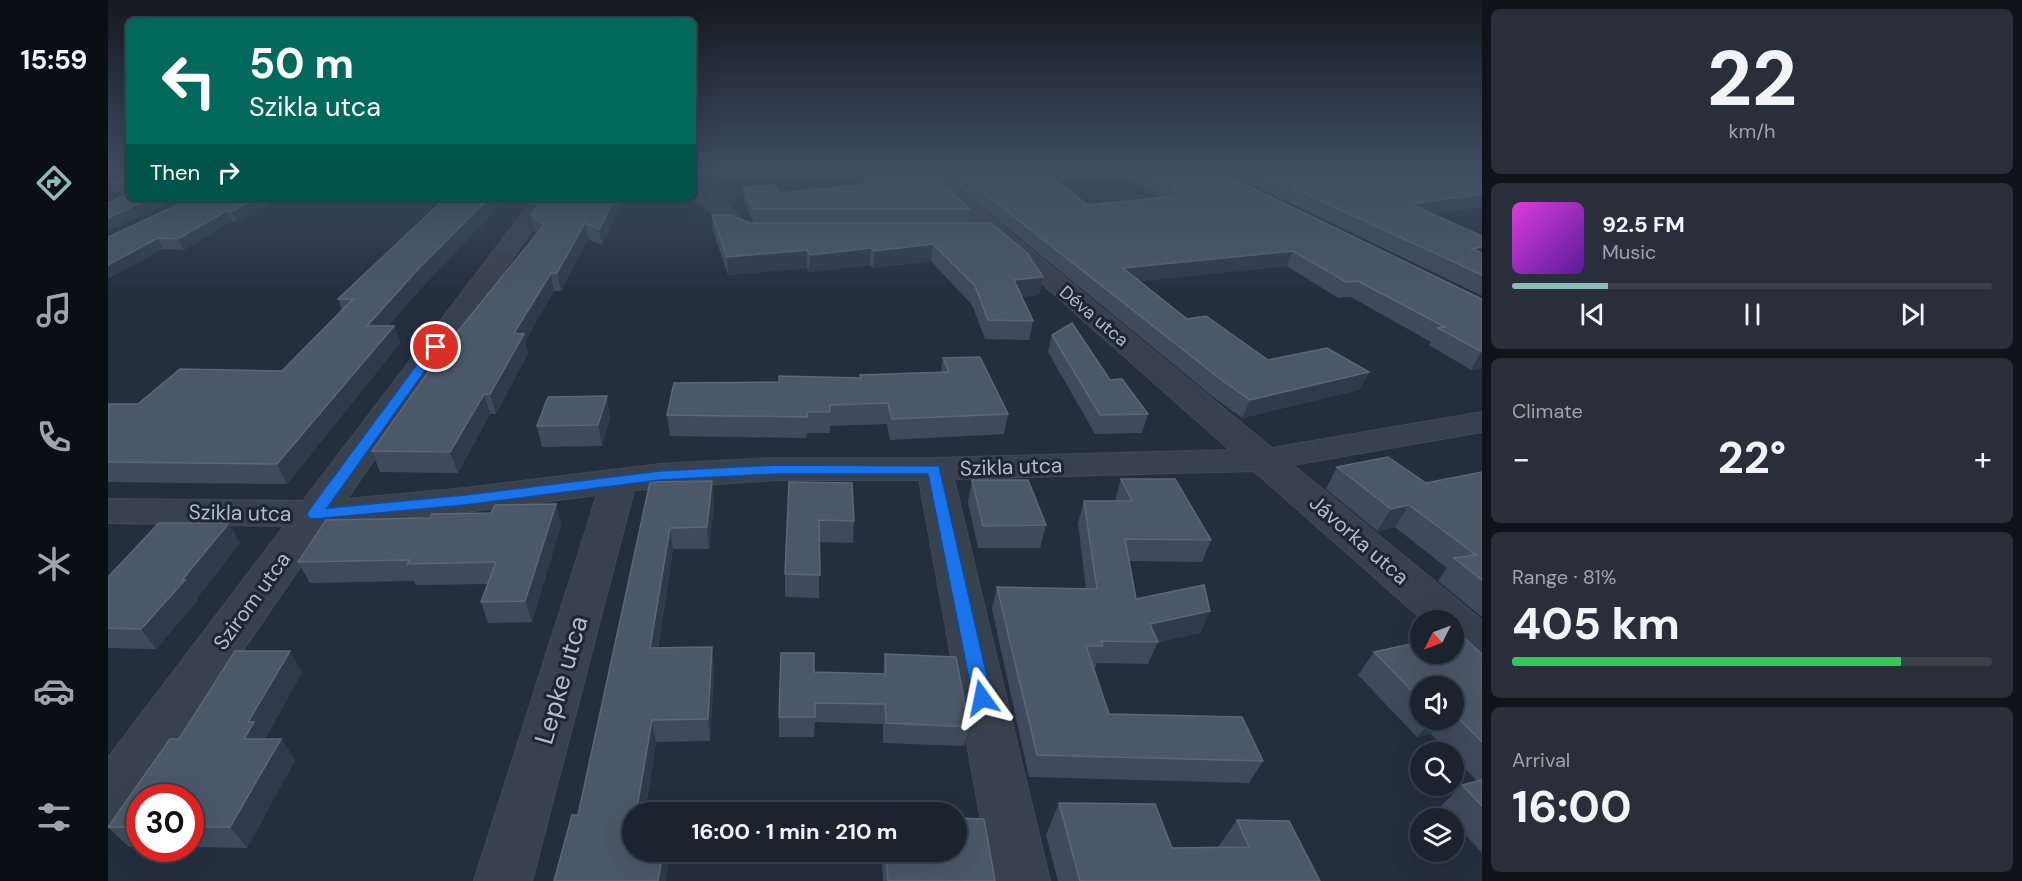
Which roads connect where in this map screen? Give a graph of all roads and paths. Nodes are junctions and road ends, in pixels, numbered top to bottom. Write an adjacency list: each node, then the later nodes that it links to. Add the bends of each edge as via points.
1 (534, 212): 12 (street, Szirom utca)
2 (724, 212): 6 (street, via 745,230)
3 (971, 212): 5 (street, Déva utca)
4 (958, 231): 5 (street)
5 (993, 231): 8 (street, Déva utca)
6 (781, 232)
7 (1482, 422): 8 (street, Szikla utca)
8 (1264, 460): 9 (street, Szikla utca); 13 (street, Jávorka utca)
9 (934, 470): 10 (street, Szikla utca, via 776,470); 18 (street)
10 (619, 480): 12 (street, Szikla utca); 17 (street, Lepke utca)
11 (108, 511): 12 (street, Szikla utca)
12 (314, 514): 16 (street, Szirom utca)
13 (1440, 610)
14 (1464, 630): 15 (street, Jávorka utca)
15 (1482, 646)
16 (108, 801)
17 (503, 881)
18 (1021, 881)

